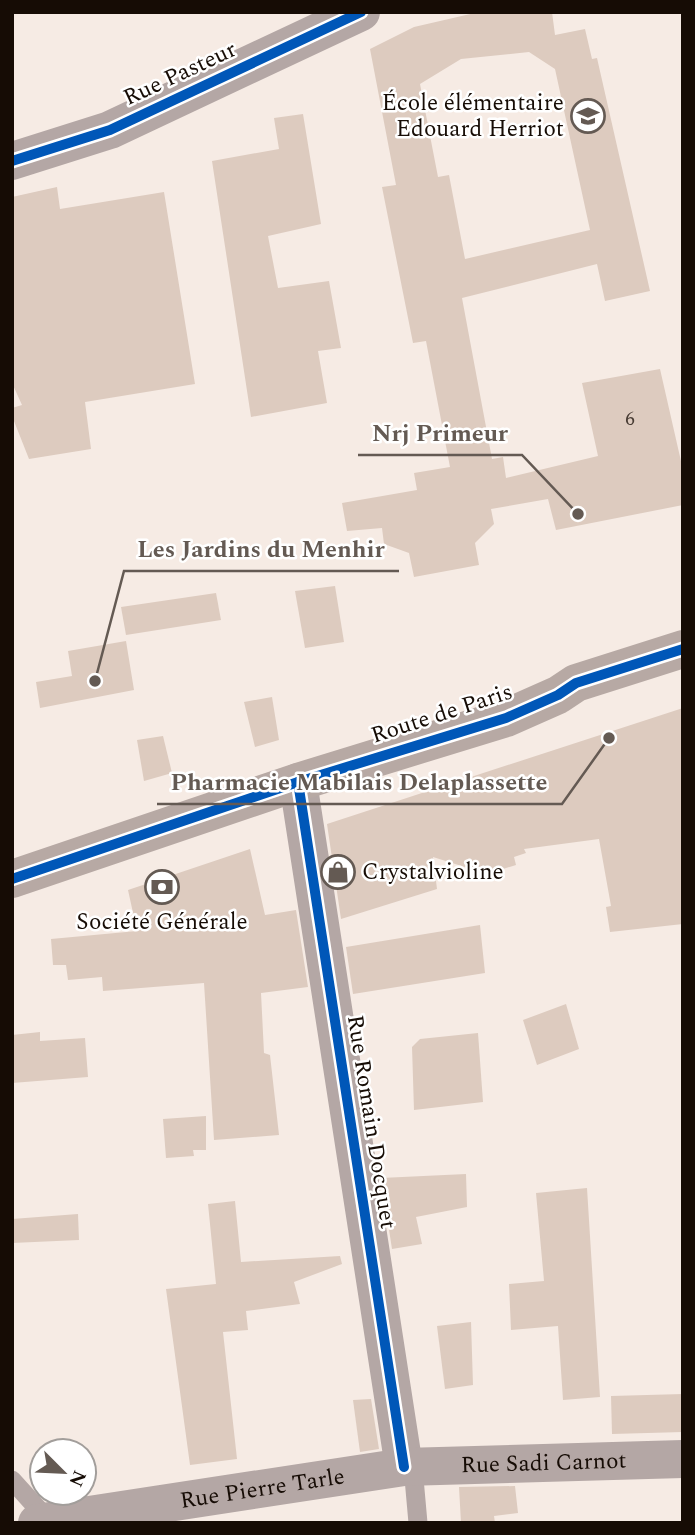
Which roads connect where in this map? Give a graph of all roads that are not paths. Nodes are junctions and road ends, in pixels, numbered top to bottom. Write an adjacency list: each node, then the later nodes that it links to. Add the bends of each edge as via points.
1 (361, 12): 2 (street, Rue Pasteur, via 110,130)
2 (12, 161)
3 (683, 649): 4 (main road, Route de Paris, via 576,684 506,718)
4 (298, 782): 5 (main road, Route de Paris); 7 (street, Rue Romain Docquet)
5 (12, 878)
6 (683, 1459): 7 (street, Rue Sadi Carnot)
7 (408, 1467): 9 (street, Rue Pierre Tarle); 11 (lane)
8 (12, 1480): 10 (lane)
9 (220, 1508): 10 (street, Rue Pierre Tarle)
10 (43, 1522)
11 (418, 1523)

